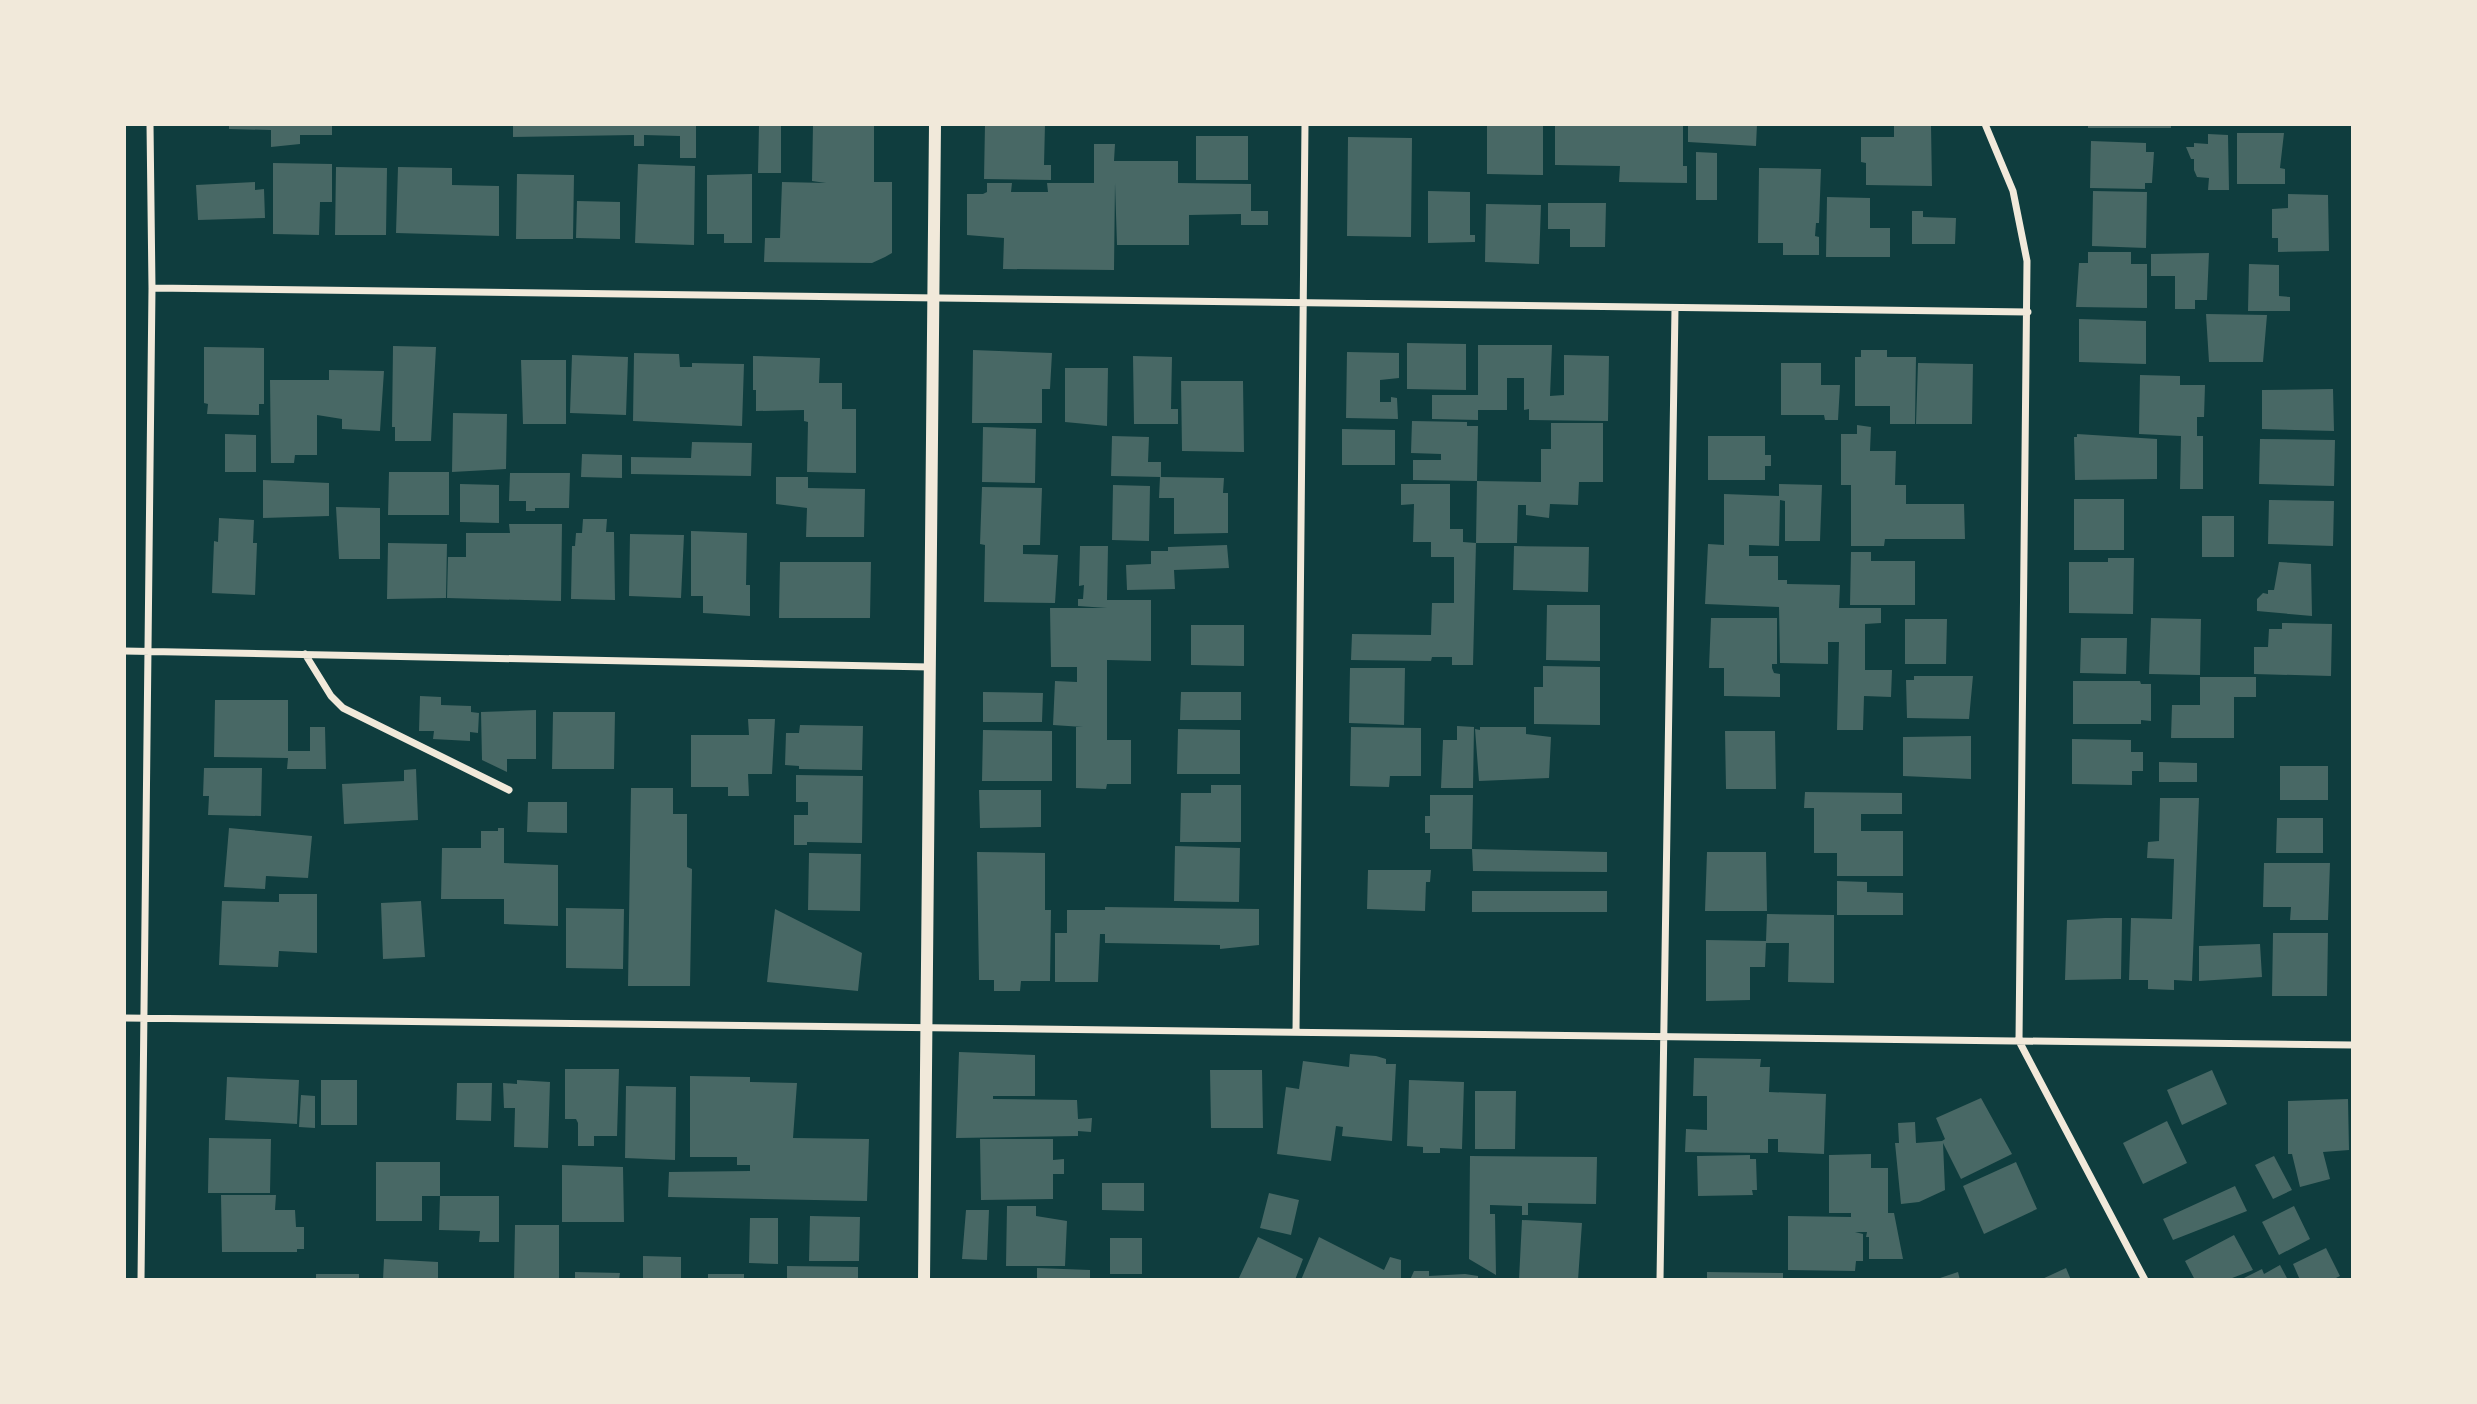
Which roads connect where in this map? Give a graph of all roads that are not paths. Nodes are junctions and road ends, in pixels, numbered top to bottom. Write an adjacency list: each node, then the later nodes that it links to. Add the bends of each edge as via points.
1 (150, 124): 5 (street)
2 (935, 124): 6 (street)
3 (1305, 124): 7 (street)
4 (1986, 124): 9 (street, via 2022,226)
5 (152, 288): 6 (street); 11 (street)
6 (933, 298): 7 (street); 13 (street)
7 (1303, 303): 8 (street); 18 (street)
8 (1675, 308): 9 (street); 19 (street)
9 (2028, 313): 20 (street)
10 (124, 651): 11 (street)
11 (148, 651): 12 (street); 16 (street)
12 (305, 654): 13 (street); 14 (street, via 343,708)
13 (930, 667): 17 (street)
14 (509, 790)
15 (124, 1018): 16 (street)
16 (144, 1019): 17 (street); 22 (street)
17 (926, 1028): 18 (street); 23 (street)
18 (1296, 1032): 19 (street)
19 (1663, 1037): 20 (street); 24 (street)
20 (2019, 1041): 21 (street); 25 (street)
21 (2353, 1045)
22 (141, 1280)
23 (924, 1280)
24 (1660, 1280)
25 (2145, 1280)

